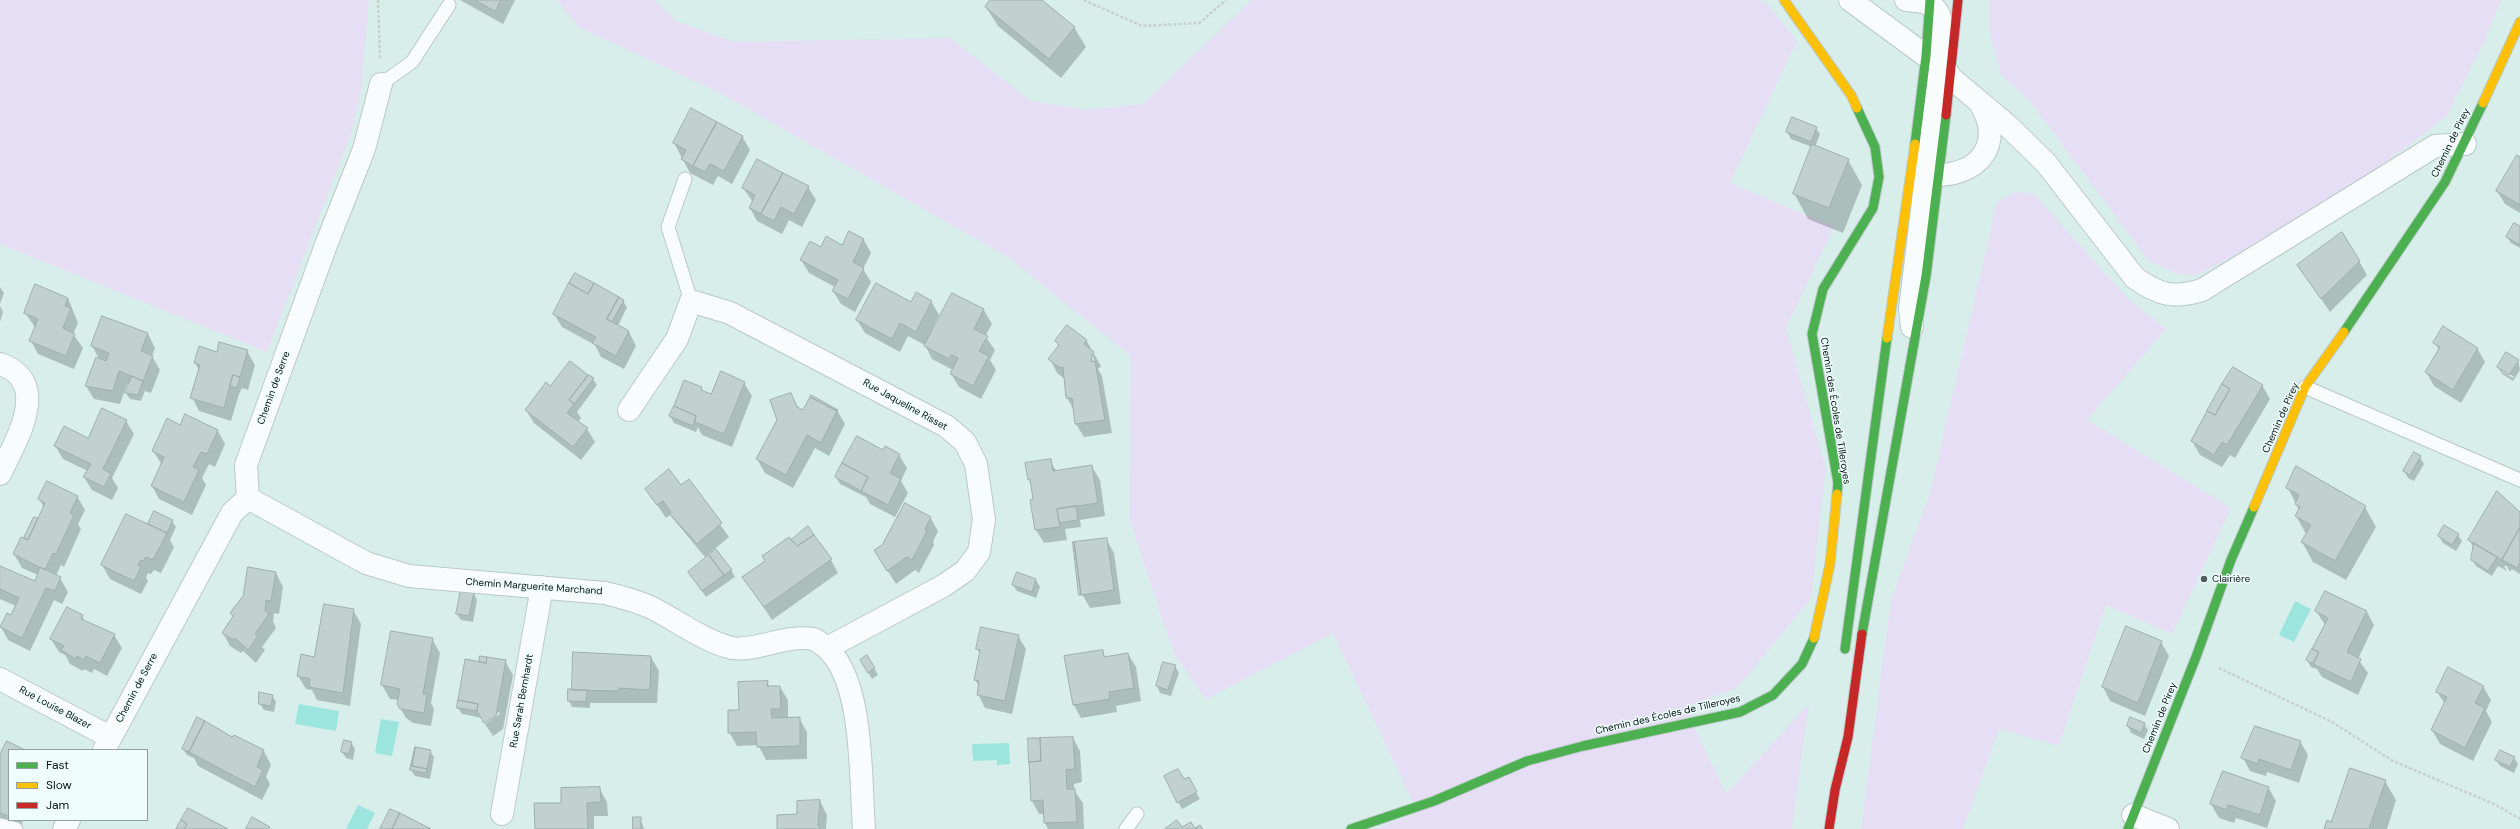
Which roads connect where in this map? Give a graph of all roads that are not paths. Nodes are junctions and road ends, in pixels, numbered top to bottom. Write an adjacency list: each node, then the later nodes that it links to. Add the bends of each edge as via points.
1 (1784, 0): 36 (street, Chemin des Écoles de Tilleroyes, via 1851,95 1876,147 1879,177 1872,208 1823,289 1812,334 1838,483 1830,564 1817,632 1802,664 1773,695 1740,712 1583,746 1527,761 1434,801)
2 (1850, 0): 8 (street)
3 (1906, 0): 5 (street)
4 (1958, 0): 8 (street)
5 (1930, 2): 8 (street, via 1942,23)
6 (448, 5): 9 (lane, via 412,62)
7 (2520, 22): 11 (street, Chemin de Pirey)
8 (1939, 65): 10 (street); 12 (street); 15 (street, via 1910,309); 24 (street, via 1910,182)
9 (381, 84): 21 (street, Chemin de Serre, via 364,149 326,245 246,465)
10 (1978, 100): 11 (street, via 2046,163 2135,278 2151,290 2170,295 2186,295 2202,290 2435,146); 12 (street, via 1989,122 1990,139 1986,151 1981,159 1970,167 1959,172)
11 (2465, 144): 17 (street, Chemin de Pirey, via 2424,216)
12 (1939, 175): 15 (street)
13 (685, 179): 14 (lane, via 668,227)
14 (691, 300): 18 (street, via 677,338); 23 (street, Rue Jaqueline Risset, via 730,313 946,426 964,442 976,464 984,520 979,552 965,571 943,586)
15 (1914, 352): 28 (street, via 1877,547 1848,736)
16 (0, 364): 19 (street, via 8,367 22,382 29,399 23,425)
17 (2305, 387): 20 (lane); 31 (street, Chemin de Pirey, via 2231,560)
18 (629, 410)
19 (0, 474)
20 (2520, 480)
21 (248, 498): 22 (street, Chemin Marguerite Marchand, via 366,563 409,576); 26 (street, Chemin de Serre, via 232,513)
22 (542, 587): 23 (street, Chemin Marguerite Marchand, via 605,592 632,599 711,641 734,648 797,638 815,639); 29 (street, Rue Sarah Bernhardt)
23 (827, 648): 34 (street, Chemin Marguerite Marchand, via 839,662 855,708)
24 (1844, 661)
25 (0, 679): 26 (street, Rue Louise Blazer)
26 (107, 744)
27 (1833, 753): 28 (street)
28 (1835, 790): 37 (street)
29 (502, 814)
30 (1137, 814): 35 (lane)
31 (2131, 822): 38 (street)
32 (0, 825): 33 (lane)
33 (16, 829)
34 (864, 829)
35 (1126, 829)
36 (1351, 829)
37 (1829, 829)
38 (2168, 829)

